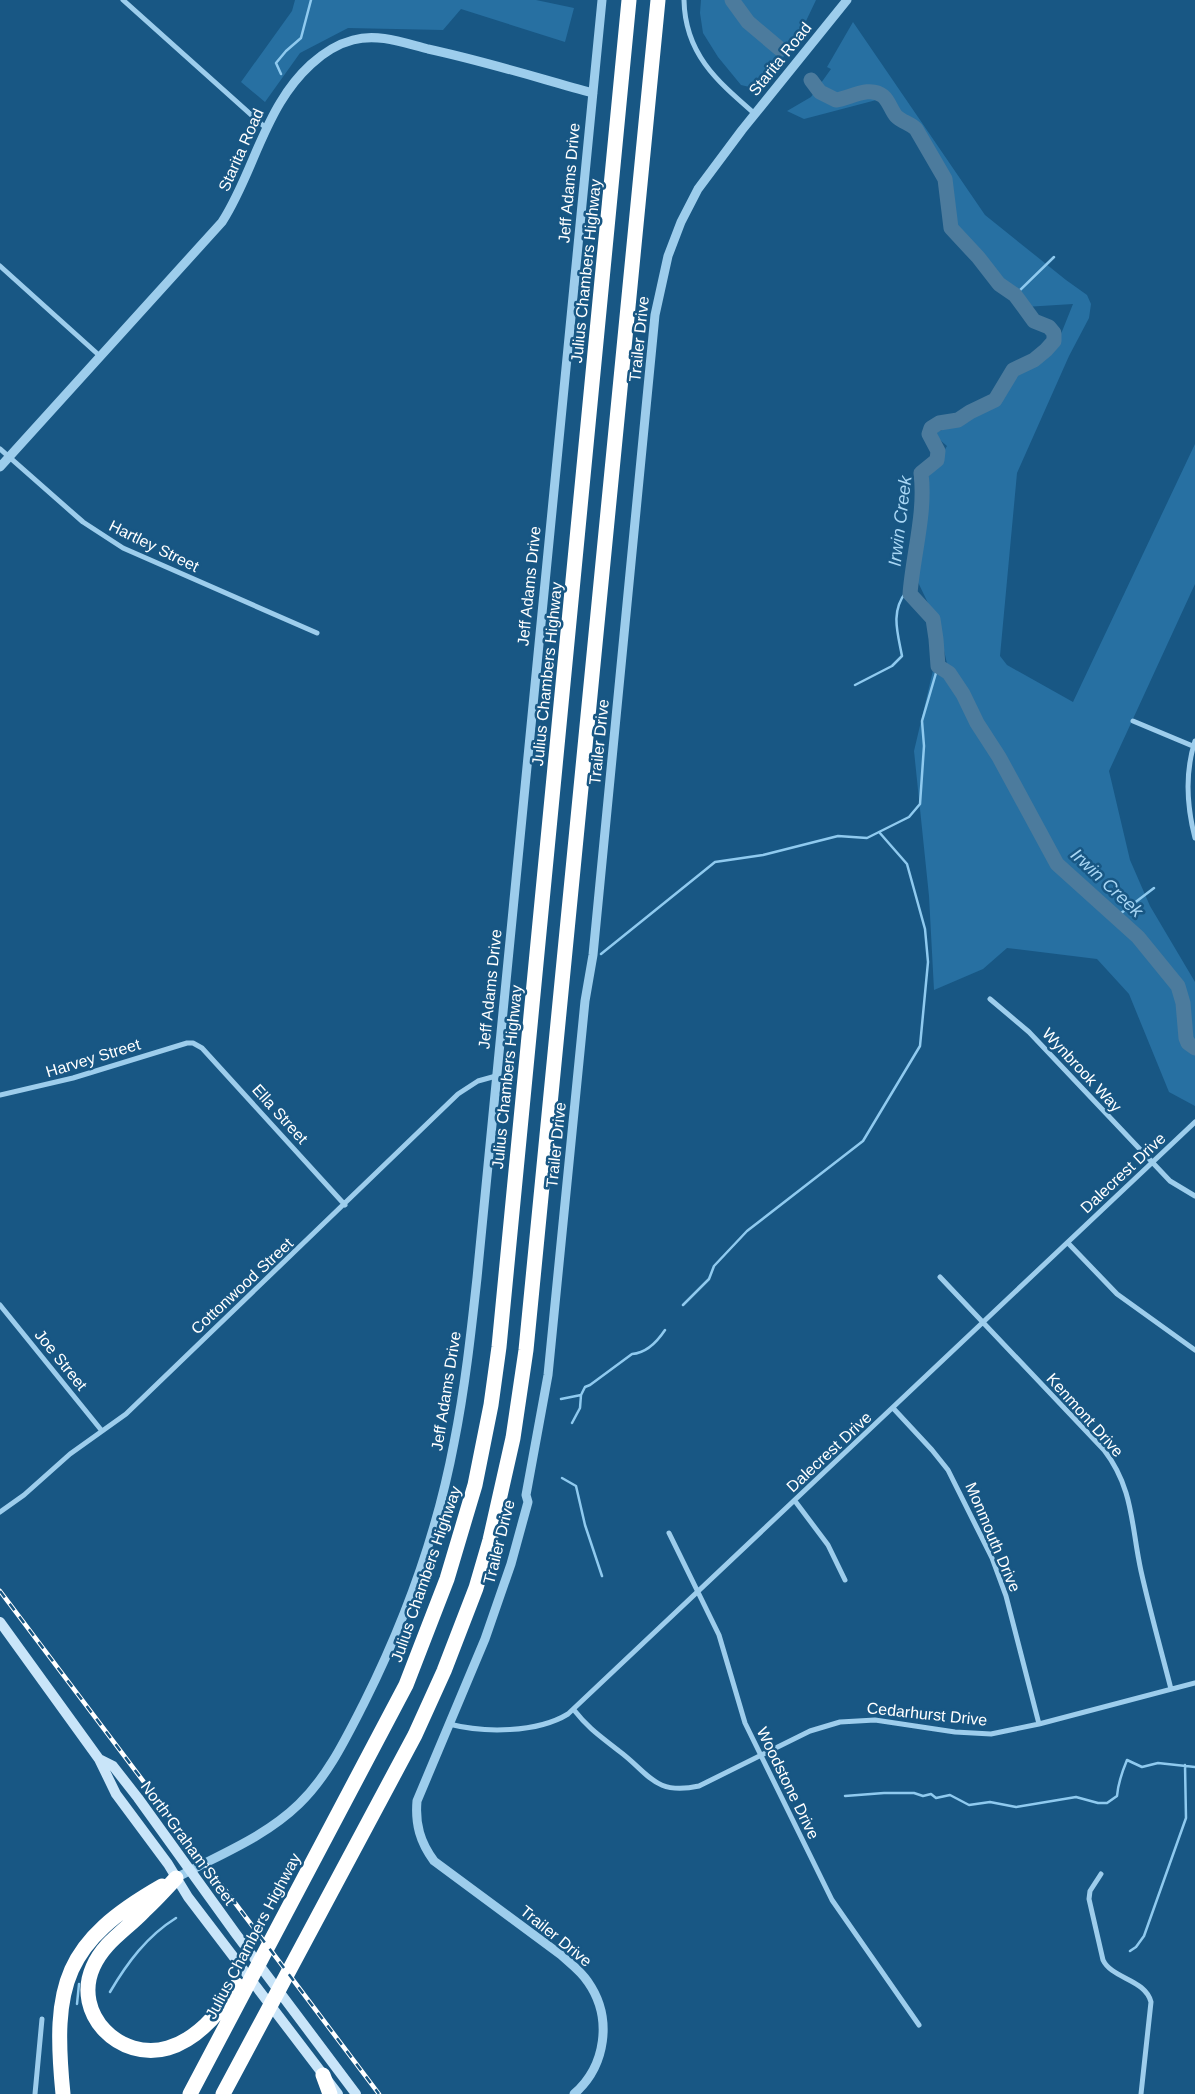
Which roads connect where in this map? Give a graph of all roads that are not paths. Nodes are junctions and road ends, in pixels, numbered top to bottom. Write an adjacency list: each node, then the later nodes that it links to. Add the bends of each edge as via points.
1 (123, 0): 9 (street)
2 (602, 0): 7 (street, Jeff Adams Drive)
3 (629, 0): 50 (highway, Julius Chambers Highway, via 491,1404 462,1532 417,1659 387,1725)
4 (658, 0): 52 (highway, via 526,1350 513,1438 483,1564 444,1671 414,1735)
5 (684, 0): 8 (street, via 689,32 700,59)
6 (847, 0): 8 (street, Starita Road)
7 (593, 93): 9 (street, Starita Road, via 464,57 387,39 360,38 340,44 313,63 289,89); 21 (street, Jeff Adams Drive)
8 (755, 114): 43 (street, Trailer Drive, via 690,203 661,282 655,315 548,1375 526,1495 528,1502 511,1564 485,1640)
9 (267, 128): 11 (street, Starita Road, via 222,222)
10 (0, 266): 11 (street)
11 (101, 357): 13 (street, Starita Road)
12 (0, 449): 13 (street, Hartley Street)
13 (10, 457): 14 (street, Starita Road); 15 (street, Hartley Street, via 83,522 116,544)
14 (0, 467)
15 (317, 633)
16 (1133, 722): 17 (street)
17 (1194, 745): 18 (street, via 1188,788)
18 (1195, 838)
19 (990, 999): 24 (street, Wynbrook Way, via 1029,1032)
20 (193, 1043): 22 (street, Harvey Street); 26 (street, Ella Street, via 202,1048 244,1092)
21 (496, 1076): 26 (street, Cottonwood Street, via 478,1081 458,1094); 47 (street, Jeff Adams Drive, via 473,1316 460,1409 436,1521 402,1618 356,1719 314,1788 273,1825)
22 (0, 1095)
23 (1195, 1122): 24 (street, Dalecrest Drive)
24 (1152, 1163): 25 (street, via 1170,1181); 27 (street, Dalecrest Drive)
25 (1195, 1196)
26 (346, 1205): 33 (street, Cottonwood Street, via 126,1414)
27 (1068, 1243): 30 (street, Dalecrest Drive); 31 (street, via 1117,1294)
28 (940, 1277): 30 (street, Kenmont Drive)
29 (0, 1305): 33 (street, Joe Street)
30 (984, 1323): 32 (street, Dalecrest Drive); 41 (street, Kenmont Drive, via 1104,1450 1119,1472 1131,1508 1140,1569)
31 (1195, 1350)
32 (893, 1408): 34 (street, Dalecrest Drive); 44 (street, Monmouth Drive, via 948,1470 984,1540 1006,1596)
33 (102, 1431): 35 (street, Cottonwood Street)
34 (795, 1500): 37 (street, via 828,1545); 38 (street, Dalecrest Drive)
35 (0, 1512)
36 (669, 1533): 38 (street, Woodstone Drive)
37 (845, 1580)
38 (698, 1592): 42 (street, Dalecrest Drive); 45 (street, Woodstone Drive, via 719,1636 739,1708)
39 (0, 1622): 46 (main road, North Graham Street)
40 (1195, 1683): 41 (street, Cedarhurst Drive)
41 (1171, 1689): 44 (street, Cedarhurst Drive)
42 (574, 1710): 43 (street, Dalecrest Drive, via 559,1720 534,1727 480,1729); 45 (street, Cedarhurst Drive, via 594,1733 644,1775 666,1786 699,1786)
43 (449, 1724): 63 (street, Trailer Drive, via 417,1800 419,1833 434,1861 577,1968 593,1991 602,2013 602,2041 592,2073)
44 (1039, 1724): 45 (street, Cedarhurst Drive, via 1012,1731 974,1734 888,1721 852,1720 821,1727)
45 (760, 1756): 53 (street, Woodstone Drive, via 832,1900)
46 (99, 1760): 47 (main road, North Graham Street, via 113,1766); 49 (main road, North Graham Street, via 116,1794)
47 (191, 1870): 49 (street, Jeff Adams Drive); 62 (main road, North Graham Street)
48 (1101, 1874): 64 (street, via 1089,1899 1102,1960 1146,1992 1151,2002)
49 (176, 1878): 50 (highway, via 143,1913 114,1937 92,1970 89,2000 98,2023 110,2036 131,2048 169,2048 206,2025 228,2000); 54 (main road, North Graham Street); 56 (highway, via 133,1903 107,1923 89,1941 72,1966 60,2020)
50 (299, 1886): 57 (highway, Julius Chambers Highway)
51 (42, 2019): 55 (street)
52 (261, 2024): 58 (highway); 59 (highway)
53 (919, 2025)
54 (323, 2075): 60 (highway); 61 (main road, North Graham Street)
55 (35, 2094)
56 (63, 2094)
57 (190, 2094)
58 (223, 2094)
59 (234, 2094)
60 (330, 2094)
61 (338, 2094)
62 (356, 2094)
63 (574, 2094)
64 (1141, 2094)

